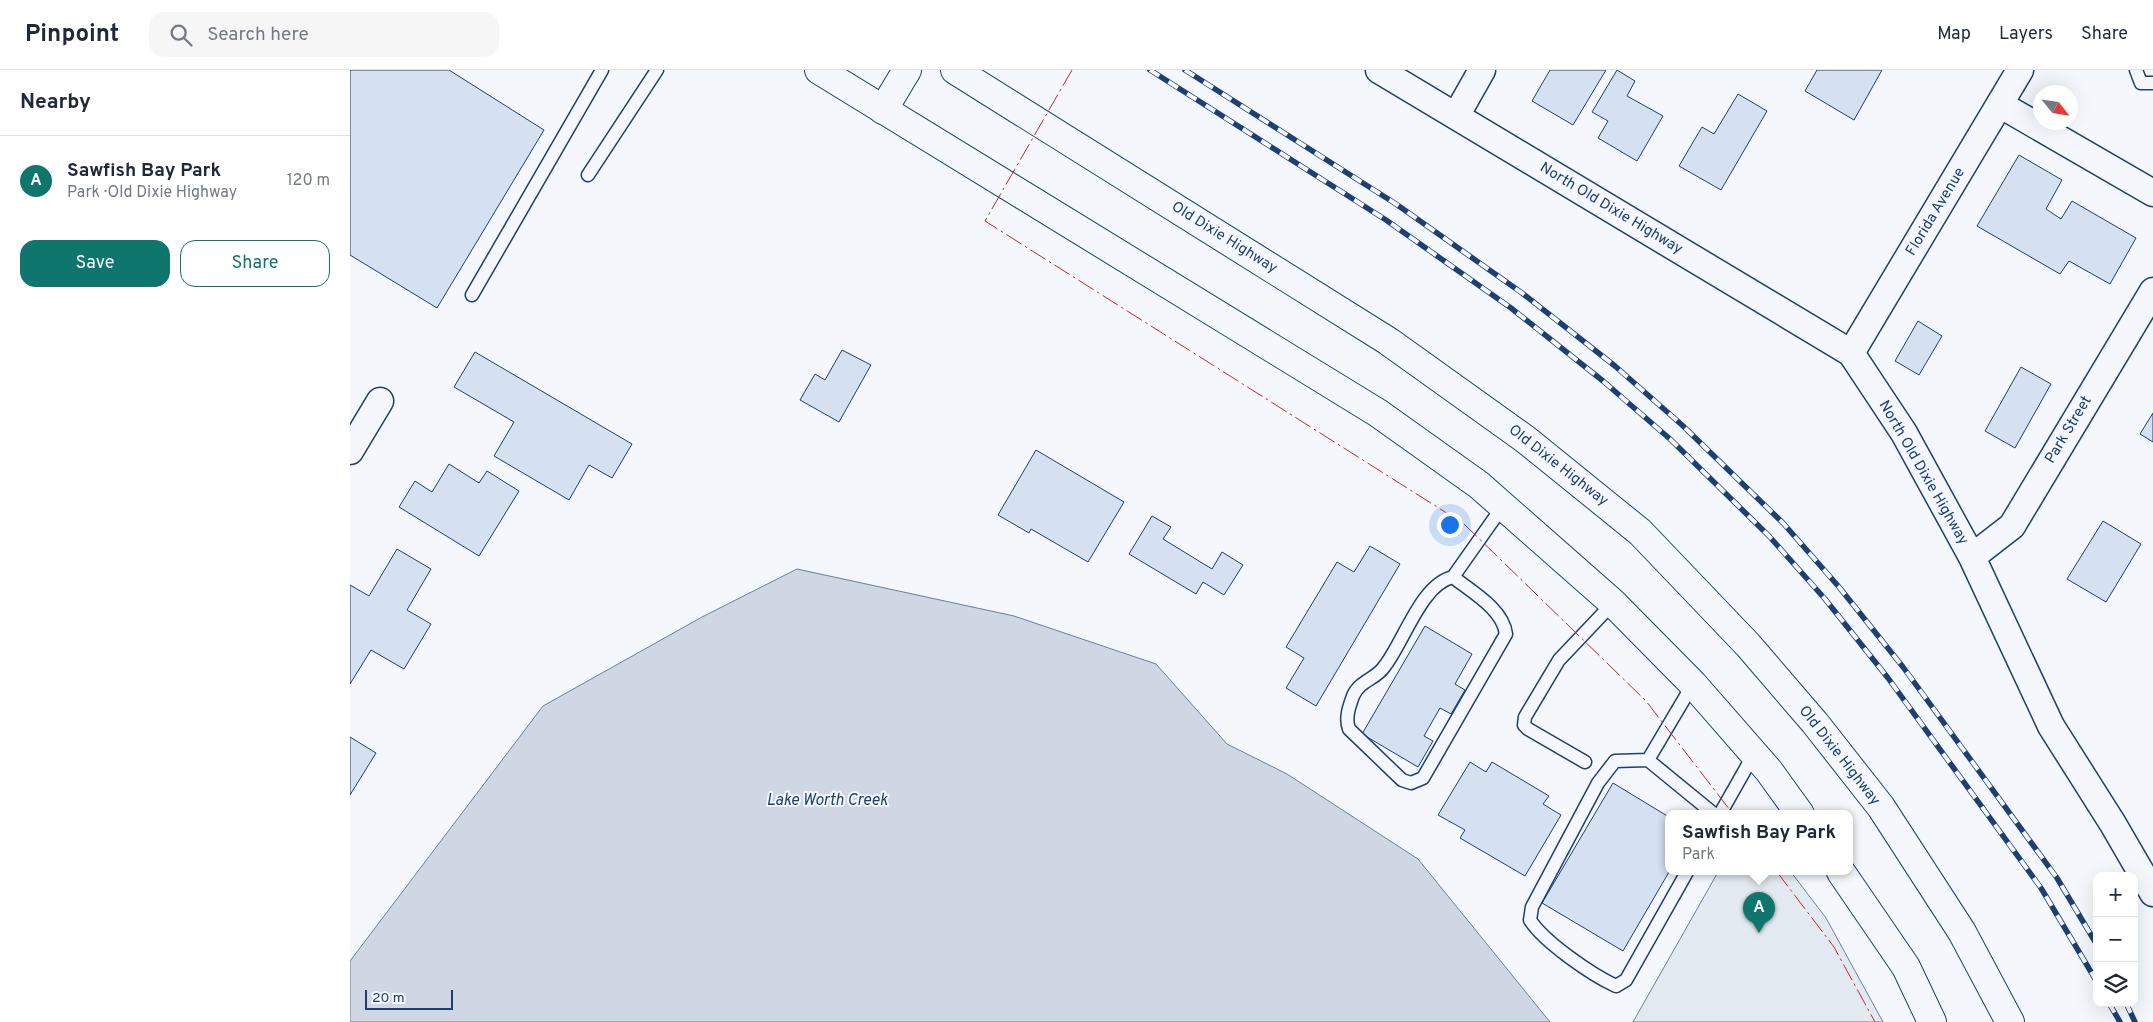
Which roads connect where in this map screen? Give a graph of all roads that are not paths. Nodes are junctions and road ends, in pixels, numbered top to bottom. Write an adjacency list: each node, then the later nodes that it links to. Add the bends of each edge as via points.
1 (602, 70): 17 (lane)
2 (657, 70): 14 (lane)
3 (819, 70): 12 (main road)
4 (907, 70): 12 (main road)
5 (954, 70): 36 (main road, Old Dixie Highway, via 1388,341 1525,439 1640,532 1748,645 1881,807 1962,932)
6 (1380, 70): 13 (street, North Old Dixie Highway)
7 (1482, 70): 13 (street)
8 (2020, 70): 11 (street, Florida Avenue)
9 (2136, 70): 10 (lane, via 2141,83)
10 (2153, 83)
11 (2001, 105): 15 (street); 18 (street, Florida Avenue)
12 (883, 110): 21 (main road, via 1378,414 1479,485)
13 (1456, 116): 18 (street, North Old Dixie Highway)
14 (588, 175)
15 (2153, 193)
16 (2153, 291): 22 (street, Park Street, via 2012,526)
17 (472, 295)
18 (1850, 353): 22 (street, North Old Dixie Highway, via 1904,433)
19 (380, 401): 20 (street)
20 (350, 451)
21 (1503, 506): 23 (lane); 24 (main road)
22 (1972, 557): 34 (street, North Old Dixie Highway, via 2051,726)
23 (1453, 577): 23 (lane, via 1432,588 1384,668 1365,681 1354,694 1346,720 1349,729 1402,780 1411,783 1423,778 1506,634 1505,624 1499,615)
24 (1613, 603): 25 (main road); 28 (lane, via 1559,660 1525,717 1524,725 1528,729)
25 (1693, 684): 26 (main road); 27 (lane)
26 (1754, 754): 30 (lane); 31 (main road)
27 (1648, 760): 29 (lane); 32 (lane, via 1614,761 1598,783 1532,907 1530,920 1538,932 1616,986 1626,980)
28 (1585, 762)
29 (1709, 810)
30 (1722, 810)
31 (1797, 810)
32 (1685, 875)
33 (1843, 875): 35 (main road, via 1906,967)
34 (2153, 893)
35 (1932, 1022)
36 (2010, 1022)

